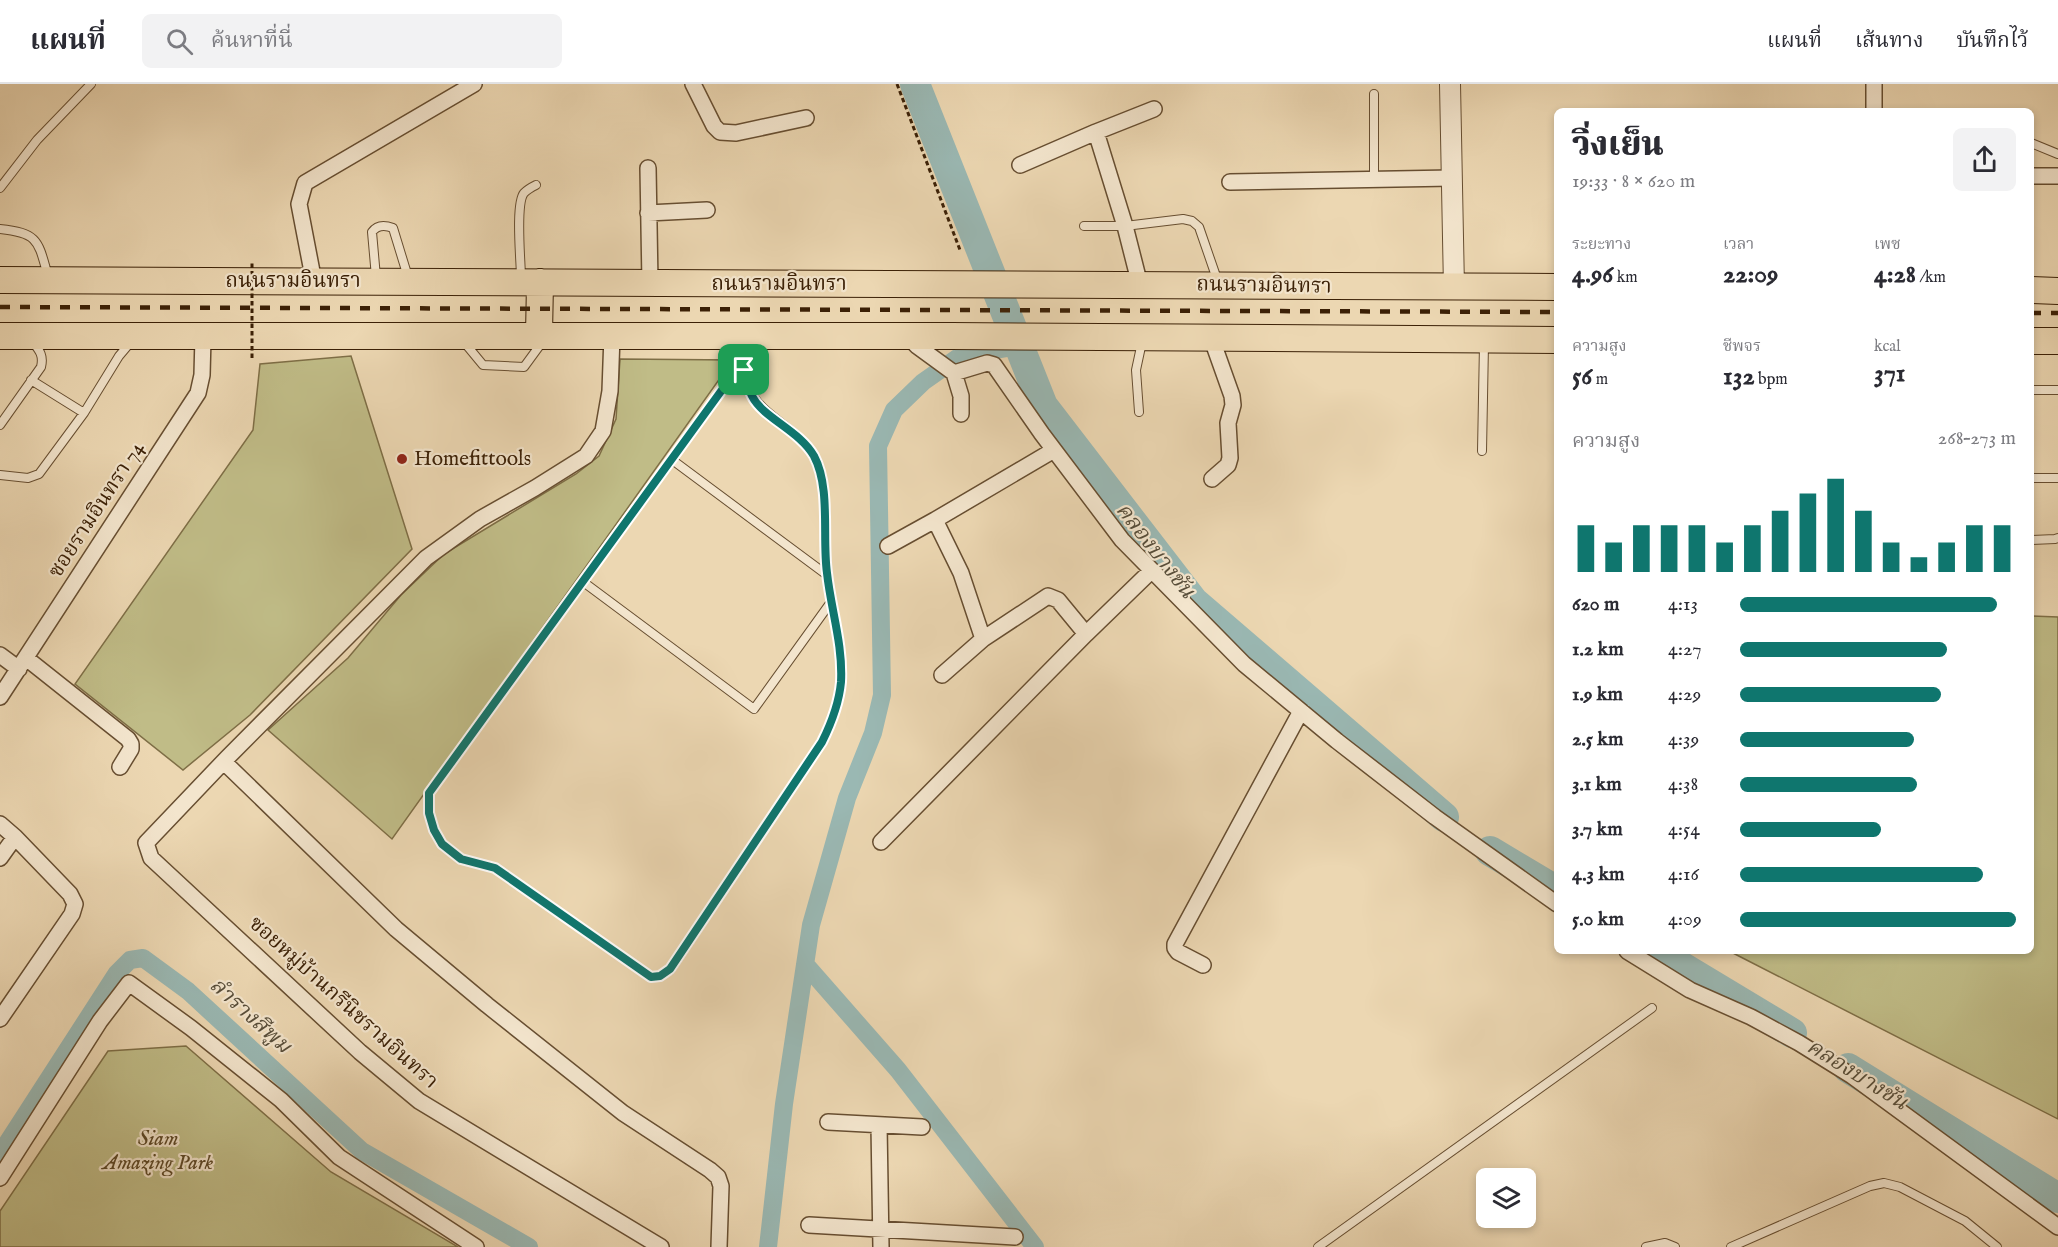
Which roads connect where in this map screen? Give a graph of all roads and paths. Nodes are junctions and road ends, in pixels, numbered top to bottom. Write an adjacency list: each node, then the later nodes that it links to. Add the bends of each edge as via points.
1 (91, 84): 22 (lane, via 37,140)
2 (474, 84): 33 (street, via 305,183 299,204)
3 (693, 84): 10 (street, via 720,132 736,133)
4 (897, 84): 28 (path)
5 (1450, 84): 18 (street)
6 (1874, 84): 8 (street)
7 (1374, 94): 19 (lane)
8 (1874, 108)
9 (1154, 109): 11 (street)
10 (806, 118)
11 (1096, 132): 14 (street); 26 (street)
12 (2034, 143): 13 (lane)
13 (2058, 154)
14 (1020, 165)
15 (648, 168): 24 (street)
16 (2034, 176): 17 (street)
17 (2058, 176)
18 (1452, 178): 19 (street); 40 (street)
19 (1374, 180): 20 (street)
20 (1230, 182)
21 (536, 185): 35 (lane, via 524,194 519,218)
22 (0, 188)
23 (707, 210): 24 (street)
24 (648, 213): 36 (street)
25 (1084, 226): 26 (lane)
26 (1125, 226): 37 (street); 38 (lane, via 1192,221 1199,228)
27 (0, 229): 31 (lane, via 18,231 39,244)
28 (960, 250)
29 (252, 261): 57 (path, bridge)
30 (0, 280): 31 (highway, ถนนรามอินทรา)
31 (49, 281): 33 (highway, ถนนรามอินทรา)
32 (376, 281): 33 (highway, ถนนรามอินทรา); 34 (highway, ถนนรามอินทรา); 34 (lane, via 372,232 382,226 393,228)
33 (314, 282)
34 (409, 282): 35 (highway, ถนนรามอินทรา)
35 (531, 282): 36 (highway, ถนนรามอินทรา); 43 (highway)
36 (650, 283): 37 (highway, ถนนรามอินทรา)
37 (1140, 285): 38 (highway, ถนนรามอินทรา)
38 (1219, 285): 40 (highway, ถนนรามอินทรา)
39 (1554, 287): 40 (highway, ถนนรามอินทรา)
40 (1454, 288)
41 (2034, 290): 42 (highway)
42 (2058, 291)
43 (543, 335): 46 (highway); 50 (highway)
44 (0, 336): 45 (highway)
45 (28, 336): 48 (highway); 60 (lane, via 43,359)
46 (612, 336): 49 (highway); 89 (street, ซอยหมู่บ้านกรีนิชรามอินทรา, via 610,391 603,431 586,456 480,519 426,558)
47 (907, 336): 49 (highway); 51 (highway); 58 (street)
48 (135, 337): 50 (highway); 64 (lane)
49 (746, 337): 59 (lane)
50 (203, 338): 85 (street, ซอยรามอินทรา 74, via 198,393)
51 (1142, 338): 52 (highway); 63 (lane, via 1136,370)
52 (1211, 338): 53 (highway); 71 (street, via 1233,405 1228,423 1228,465)
53 (1484, 339): 54 (highway); 68 (lane)
54 (1554, 340)
55 (2034, 340): 56 (highway)
56 (2058, 341)
57 (252, 358)
58 (947, 368): 65 (street, via 961,396); 67 (street, via 994,365)
59 (744, 370): 69 (lane, via 727,383); 79 (lane, via 752,398 806,445 815,458 823,486)
60 (31, 380): 64 (lane); 66 (lane)
61 (2034, 390): 62 (lane)
62 (2058, 390)
63 (1139, 412)
64 (84, 413): 70 (lane, via 39,474 28,478)
65 (961, 414)
66 (0, 425)
67 (1054, 450): 74 (street); 78 (street, via 1122,540)
68 (1482, 451)
69 (671, 459): 79 (lane); 80 (lane)
70 (0, 475)
71 (1212, 478)
72 (2034, 478): 73 (lane)
73 (2058, 478)
74 (935, 520): 77 (street); 83 (street, via 961,573)
75 (2058, 538): 76 (lane)
76 (2034, 540)
77 (888, 546)
78 (1151, 571): 82 (street); 88 (street, via 1244,664)
79 (827, 575): 81 (lane)
80 (582, 581): 81 (lane, via 754,709); 81 (lane, via 429,793 429,813 442,844 454,854 495,868 651,977 670,969 822,742 839,699 839,639)
81 (831, 602)
82 (1086, 634): 83 (street, via 1058,600 1048,596); 93 (street)
83 (983, 639): 86 (street)
84 (0, 656): 85 (street)
85 (23, 664): 87 (street, ซอยรามอินทรา 74); 90 (street, via 128,740 131,749)
86 (942, 675)
87 (0, 697)
88 (1301, 711): 95 (street, via 1435,817); 97 (street, via 1175,944 1178,952)
89 (224, 762): 109 (street, ซอยหมู่บ้านกรีนิชรามอินทรา, via 146,843 151,858 360,1052 419,1101); 110 (street, via 396,929 623,1113 718,1177)
90 (120, 767)
91 (0, 824): 92 (street)
92 (15, 837): 94 (street); 99 (street, via 75,904)
93 (880, 842)
94 (0, 858)
95 (1554, 902)
96 (1632, 954): 105 (street, via 1852,1076)
97 (1203, 965)
98 (1652, 1008): 112 (lane)
99 (0, 1019)
100 (828, 1122): 101 (street)
101 (879, 1125): 102 (street); 106 (street)
102 (922, 1127)
103 (0, 1178): 108 (street, via 100,1021 129,983 281,1100 339,1157)
104 (809, 1226): 106 (street)
105 (2058, 1227)
106 (880, 1229): 107 (street); 111 (street)
107 (1015, 1236)
108 (476, 1247)
109 (661, 1247)
110 (719, 1247)
111 (881, 1247)
112 (1318, 1247)
113 (1646, 1247): 114 (lane, via 1665,1243)
114 (1675, 1247)
115 (1731, 1247): 116 (lane, via 1884,1183 1900,1187 1965,1221)
116 (1997, 1247)

